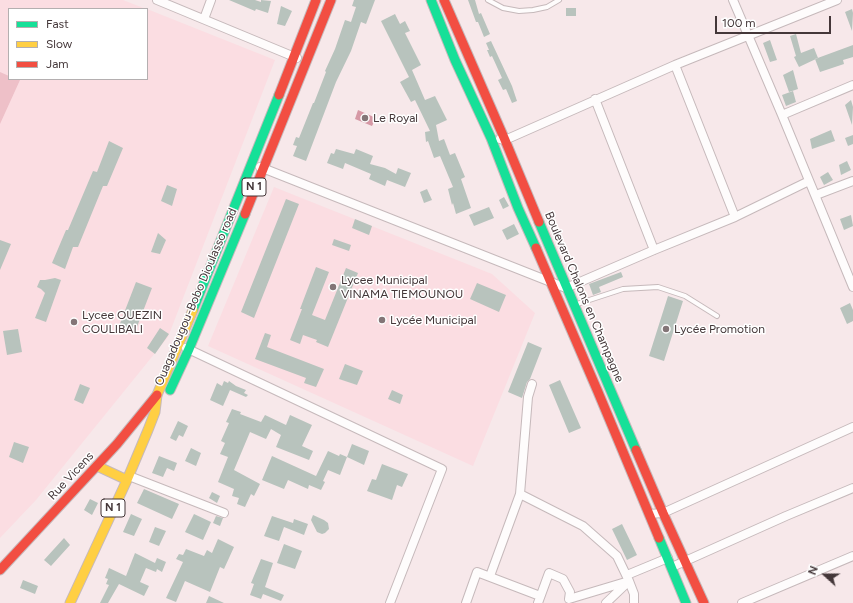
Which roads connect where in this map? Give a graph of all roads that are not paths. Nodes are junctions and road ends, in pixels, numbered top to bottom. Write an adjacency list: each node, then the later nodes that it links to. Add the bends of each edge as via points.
1 (157, 0): 11 (street)
2 (211, 0): 11 (street)
3 (316, 0): 13 (main road, Ouagadougou-Bobo Dioulasso road / N 1)
4 (331, 0): 14 (main road, Ouagadougou-Bobo Dioulasso road / N 1)
5 (431, 0): 19 (main road, Boulevard Chalons en Champagne)
6 (444, 0): 20 (main road, Boulevard Chalons en Champagne)
7 (488, 0): 8 (lane, via 503,8 519,11 547,7)
8 (559, 0)
9 (733, 0): 12 (street)
10 (837, 0): 12 (street)
11 (204, 19): 13 (street)
12 (749, 35): 15 (street); 18 (street)
13 (294, 57): 14 (street); 21 (main road, Ouagadougou-Bobo Dioulasso road / N 1)
14 (305, 61): 22 (main road, Ouagadougou-Bobo Dioulasso road / N 1)
15 (675, 65): 17 (street); 26 (street)
16 (853, 85): 18 (street)
17 (595, 99): 20 (street); 27 (street)
18 (782, 115): 23 (street)
19 (491, 138): 20 (street); 29 (main road, Boulevard Chalons en Champagne)
20 (505, 140): 31 (main road, Boulevard Chalons en Champagne)
21 (252, 164): 22 (street); 34 (main road, Ouagadougou-Bobo Dioulasso road / N 1)
22 (262, 168): 29 (street); 35 (main road, Ouagadougou-Bobo Dioulasso road / N 1)
23 (809, 180): 25 (street); 26 (street)
24 (853, 181): 25 (street)
25 (816, 195): 28 (street)
26 (735, 216): 27 (street)
27 (654, 250): 31 (street)
28 (851, 277): 30 (street)
29 (548, 280): 31 (street); 46 (main road, Boulevard Chalons en Champagne)
30 (853, 287)
31 (566, 288): 32 (main road, Boulevard Chalons en Champagne)
32 (574, 305): 33 (lane, via 623,289 658,287 685,296); 44 (main road, Boulevard Chalons en Champagne)
33 (717, 316)
34 (178, 344): 35 (street); 37 (main road, Ouagadougou-Bobo Dioulasso road / N 1)
35 (188, 349): 38 (main road, Ouagadougou-Bobo Dioulasso road / N 1, via 166,398); 56 (street, via 442,469)
36 (532, 384): 43 (street, via 528,397)
37 (157, 395): 38 (main road, Ouagadougou-Bobo Dioulasso road / N 1); 40 (main road, Rue Vicens)
38 (155, 412): 41 (main road, N 1)
39 (853, 427): 44 (street)
40 (97, 466): 41 (main road); 51 (main road, Rue Vicens)
41 (128, 478): 45 (street); 55 (main road, N 1)
42 (853, 488): 49 (street)
43 (520, 494): 52 (street); 53 (street, via 583,526 617,556)
44 (663, 512): 46 (street); 49 (main road, Boulevard Chalons en Champagne)
45 (224, 513)
46 (649, 514): 48 (main road, Boulevard Chalons en Champagne)
47 (853, 556): 62 (street)
48 (668, 558): 50 (main road, Boulevard Chalons en Champagne); 53 (street)
49 (685, 562): 50 (street); 61 (main road, Boulevard Chalons en Champagne)
50 (672, 567): 60 (main road, Boulevard Chalons en Champagne)
51 (0, 570)
52 (490, 576): 54 (street); 57 (street, via 478,572)
53 (628, 578): 54 (street, via 569,599 570,592 563,579 549,573); 58 (street); 59 (street, via 634,594)
54 (539, 599)
55 (70, 603)
56 (390, 603)
57 (466, 603)
58 (606, 603)
59 (634, 603)
60 (686, 603)
61 (704, 603)
62 (742, 603)

